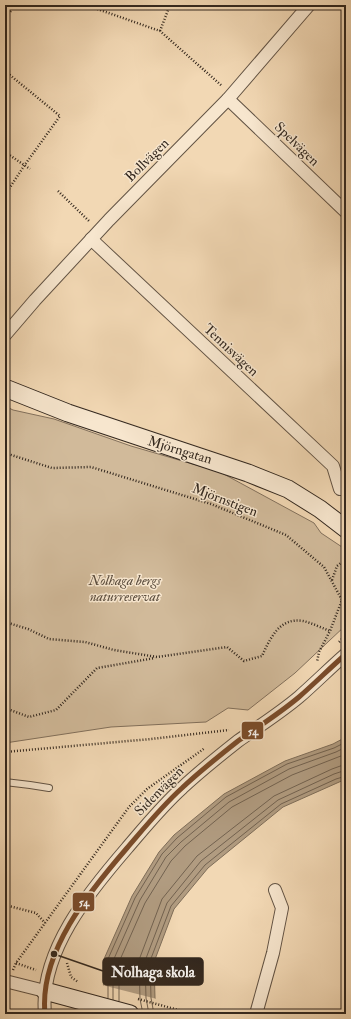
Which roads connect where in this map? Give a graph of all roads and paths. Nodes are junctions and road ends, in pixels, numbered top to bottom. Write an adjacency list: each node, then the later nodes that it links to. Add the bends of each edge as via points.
1 (15, 5): 5 (path)
2 (86, 5): 6 (path)
3 (170, 5): 6 (path)
4 (309, 5): 8 (street, Bollvägen)
5 (5, 18)
6 (160, 32): 8 (path)
7 (5, 71): 10 (path, via 60,116)
8 (230, 97): 14 (street, Spelvägen); 16 (street, Bollvägen)
9 (5, 152): 10 (path)
10 (24, 166): 11 (path); 13 (path)
11 (30, 169)
12 (58, 191): 15 (path)
13 (5, 195)
14 (346, 212)
15 (92, 224)
16 (91, 239): 17 (street, Bollvägen); 20 (street, Tennisvägen, via 333,466)
17 (5, 335)
18 (5, 388): 21 (street, Mjörngatan, via 68,413 248,472 288,489)
19 (5, 453): 23 (path, Mjörnstigen, via 52,468 91,467 211,504 286,535 324,567)
20 (340, 489)
21 (346, 529)
22 (346, 559): 23 (path, via 337,566)
23 (331, 581): 25 (path, Mjörnstigen, via 342,600)
24 (5, 622): 27 (path, via 28,628 49,639 85,642)
25 (330, 631): 27 (path, via 303,621 288,621 272,634 262,656 244,661 227,647); 28 (path, Mjörnstigen)
26 (346, 654): 40 (street, Sidenvägen, via 299,697 211,763 157,812 96,885 78,911 54,954)
27 (157, 657): 29 (path, via 97,668 56,710 29,717)
28 (316, 663)
29 (5, 708)
30 (231, 729): 31 (path)
31 (5, 752)
32 (5, 782): 33 (lane)
33 (49, 788)
34 (275, 890): 45 (street, via 282,908)
35 (5, 904): 36 (path, via 36,913)
36 (45, 923)
37 (67, 961): 39 (path, via 71,977)
38 (5, 981): 40 (street)
39 (79, 983)
40 (44, 991): 42 (street, Sidenvägen); 43 (street)
41 (169, 1007): 44 (path)
42 (45, 1014)
43 (130, 1014)
44 (194, 1014)
45 (256, 1014)

